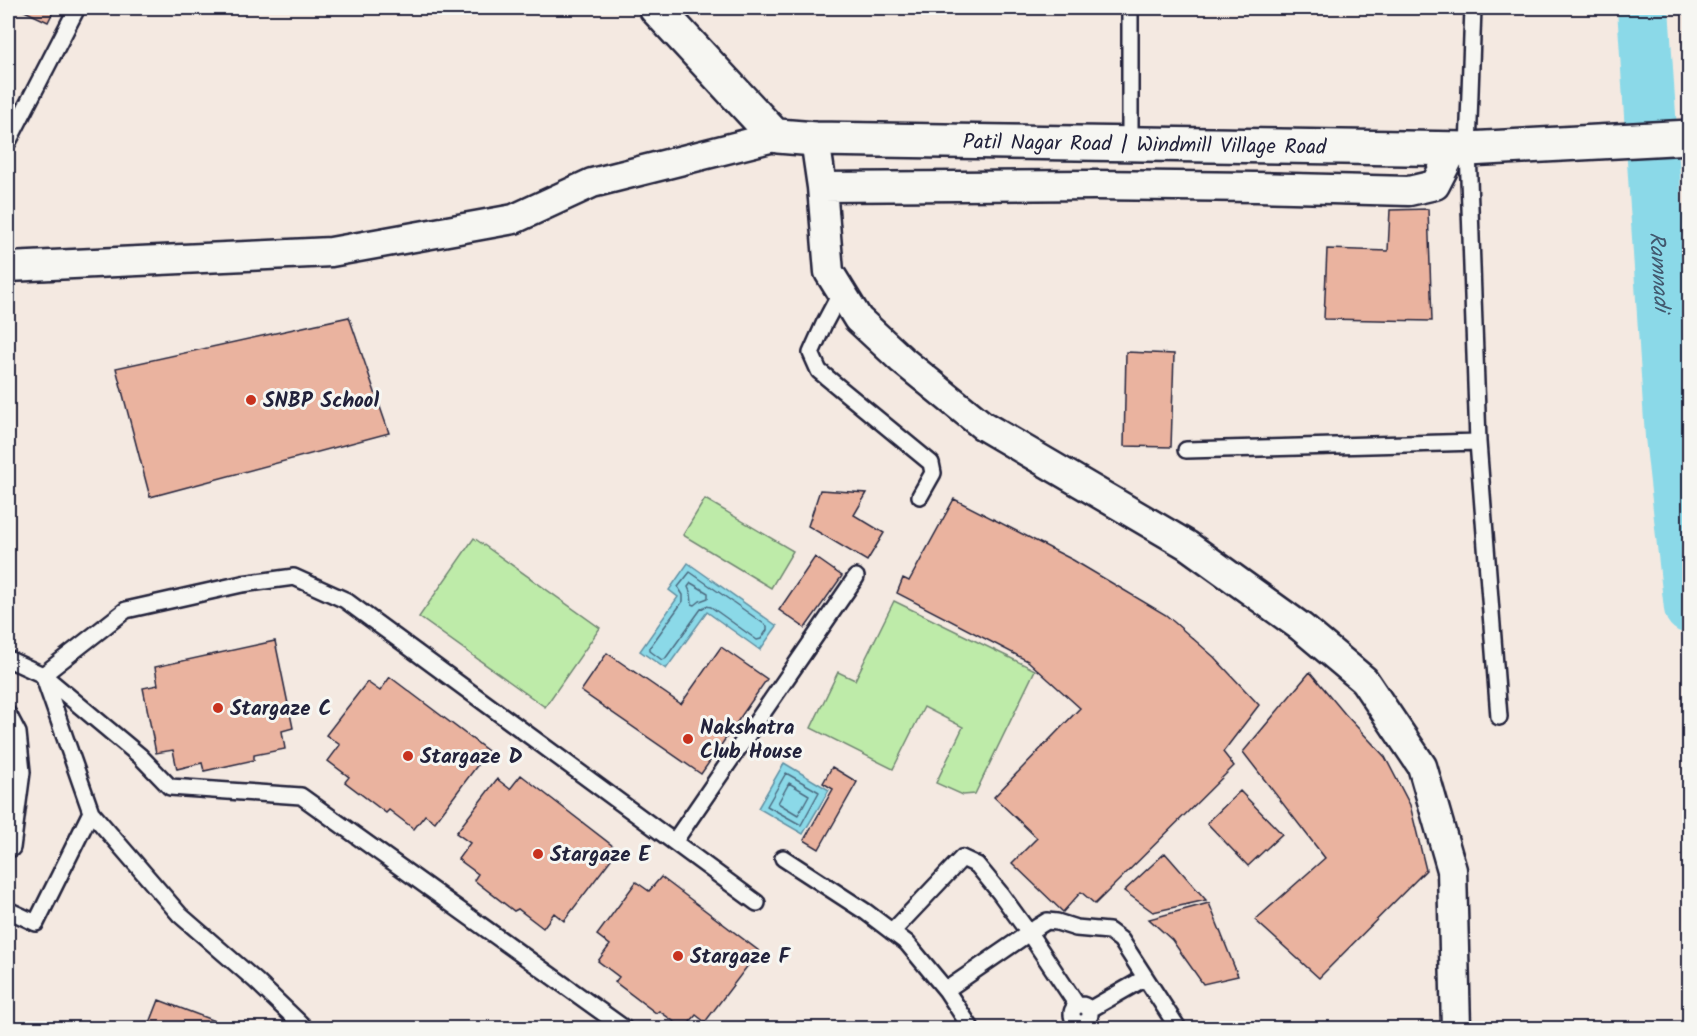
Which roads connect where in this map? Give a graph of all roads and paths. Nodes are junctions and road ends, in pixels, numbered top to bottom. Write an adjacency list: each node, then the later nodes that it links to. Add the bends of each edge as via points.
1 (77, 8): 8 (lane)
2 (656, 8): 5 (street)
3 (1130, 8): 9 (lane)
4 (1473, 8): 10 (lane)
5 (778, 136): 7 (street, Patil Nagar Road | Windmill Village Road); 12 (street, via 592,183 514,219 342,250)
6 (1680, 138): 10 (street, Patil Nagar Road | Windmill Village Road)
7 (815, 139): 9 (street, Patil Nagar Road | Windmill Village Road); 11 (street)
8 (8, 142)
9 (1130, 143): 10 (street, Patil Nagar Road | Windmill Village Road)
10 (1461, 148): 11 (street, via 1436,185 1409,190 1117,185); 14 (lane)
11 (822, 187): 13 (street, via 829,272)
12 (8, 267)
13 (841, 292): 16 (lane, via 811,353 819,371 931,463 933,473); 37 (street, via 858,319 982,425 1187,545 1301,627 1364,680 1422,766 1452,870)
14 (1478, 442): 15 (lane); 21 (lane)
15 (1186, 450)
16 (920, 496)
17 (856, 577): 23 (lane)
18 (8, 659): 19 (lane)
19 (43, 675): 22 (lane); 23 (lane, via 126,610 242,584 294,577 345,600); 34 (lane, via 140,756 170,787 301,796)
20 (8, 714): 24 (lane, via 18,733 22,772)
21 (1498, 717)
22 (91, 812): 27 (lane, via 36,922); 33 (lane, via 180,915)
23 (674, 842): 26 (lane)
24 (12, 848)
25 (783, 858): 28 (lane)
26 (757, 903)
27 (8, 910)
28 (892, 932): 29 (lane, via 962,858 977,865); 31 (lane, via 907,943)
29 (1029, 933): 30 (lane, via 1047,921 1109,931 1121,940); 31 (lane); 32 (lane)
30 (1145, 978): 32 (lane); 36 (lane)
31 (946, 990): 35 (lane)
32 (1080, 1019)
33 (305, 1029)
34 (624, 1029)
35 (972, 1029)
36 (1178, 1029)
37 (1456, 1029)

